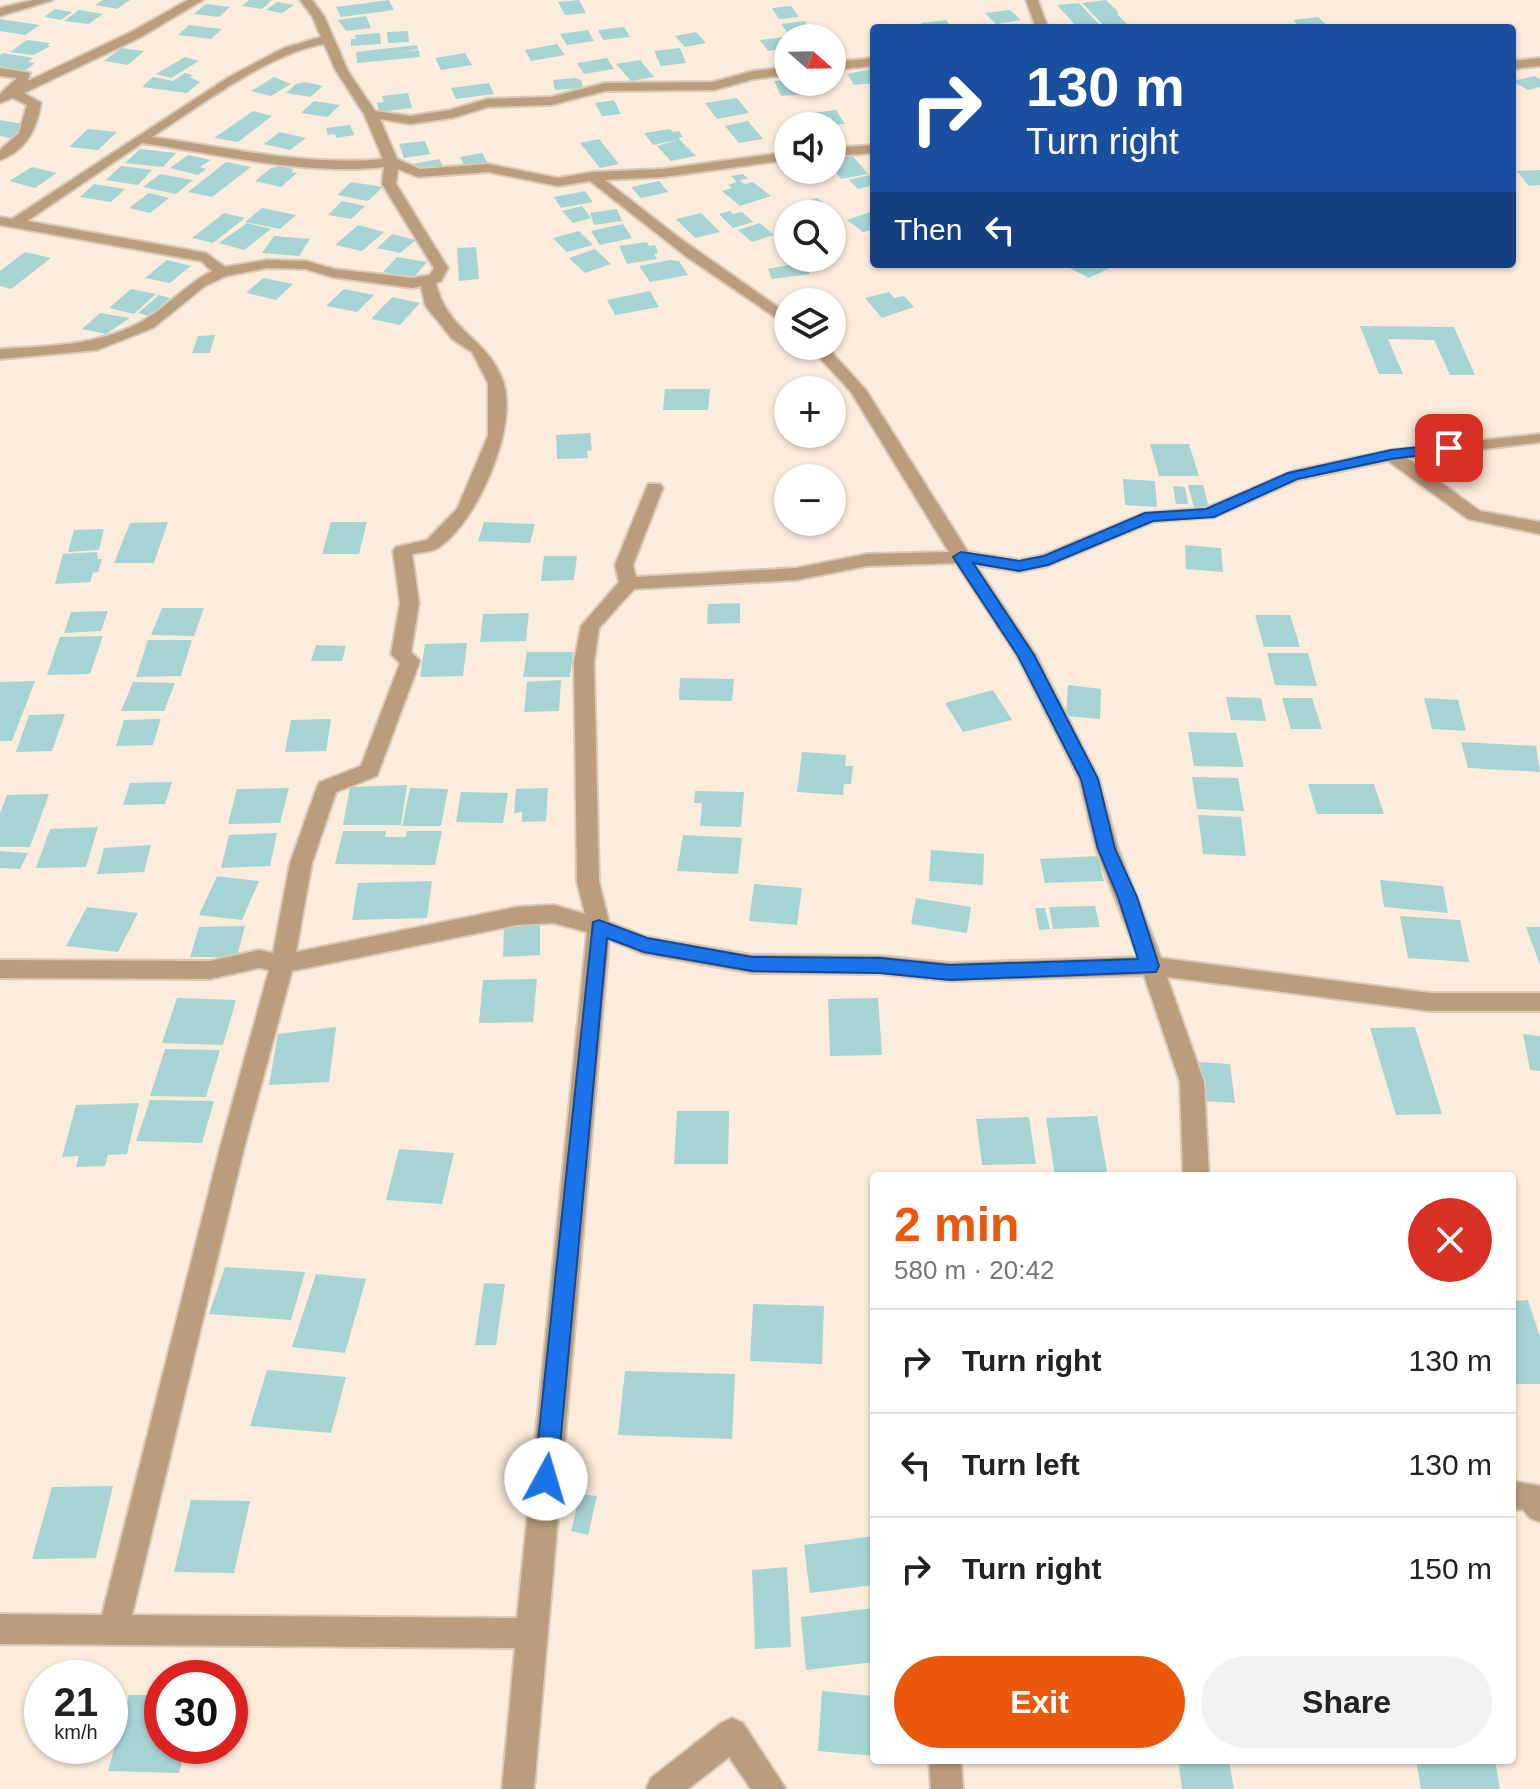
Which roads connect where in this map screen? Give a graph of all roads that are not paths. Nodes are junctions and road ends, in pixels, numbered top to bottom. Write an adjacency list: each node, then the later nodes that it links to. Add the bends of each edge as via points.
1 (47, 0): 5 (street)
2 (197, 0): 14 (street)
3 (306, 0): 7 (street)
4 (1032, 0): 6 (street)
5 (0, 12)
6 (1041, 24)
7 (329, 40): 15 (street); 16 (street, via 317,39 260,65)
8 (870, 62): 10 (street)
9 (1540, 62): 11 (street)
10 (846, 65)
11 (1516, 65)
12 (0, 72): 14 (street, via 25,76)
13 (774, 73): 15 (street, via 714,86 605,87 551,101 487,103 410,120)
14 (6, 96): 19 (street, via 34,103 28,134)
15 (371, 114): 21 (street)
16 (139, 139): 21 (street, via 292,160 358,166); 23 (street)
17 (870, 149): 18 (street)
18 (846, 151)
19 (0, 156)
20 (774, 158): 22 (street)
21 (392, 162): 22 (street, via 418,173 488,168 558,182); 25 (street, via 389,184 441,268)
22 (593, 176): 26 (street, via 664,235)
23 (7, 222): 24 (street, via 206,257)
24 (222, 272): 25 (street, via 288,264); 27 (street, via 147,325 91,347)
25 (428, 282): 36 (street, via 433,305 458,336 478,349 496,383 496,436 465,511 433,544 402,551 411,585 411,617 401,654 410,661 370,771 327,787 301,863)
26 (774, 311)
27 (0, 354)
28 (830, 360): 33 (street, via 858,390)
29 (1538, 442): 30 (street)
30 (1391, 455): 32 (street, via 1474,515); 33 (street, via 1293,476 1209,513 1150,517 1048,560 1019,566)
31 (654, 488): 34 (street, via 624,565)
32 (1540, 528)
33 (961, 557): 34 (street, via 867,560 796,574); 37 (street, via 1026,655 1089,779 1107,849)
34 (629, 583): 35 (street, via 590,626 584,662 588,882)
35 (599, 927): 36 (street, via 554,914 517,916); 37 (street, via 644,945 752,964 880,965 950,972); 45 (street)
36 (282, 964): 38 (street, via 259,959 210,970); 44 (street)
37 (1149, 966): 39 (street, via 1430,1002); 40 (street, via 1192,1082)
38 (0, 969)
39 (1540, 1002)
40 (1196, 1172)
41 (1516, 1495): 42 (street, via 1530,1496)
42 (1540, 1508)
43 (0, 1629): 44 (street)
44 (113, 1630): 45 (street)
45 (531, 1633): 47 (street)
46 (946, 1764): 50 (street)
47 (518, 1789)
48 (662, 1789): 49 (street, via 732,1734)
49 (770, 1789)
50 (947, 1789)

